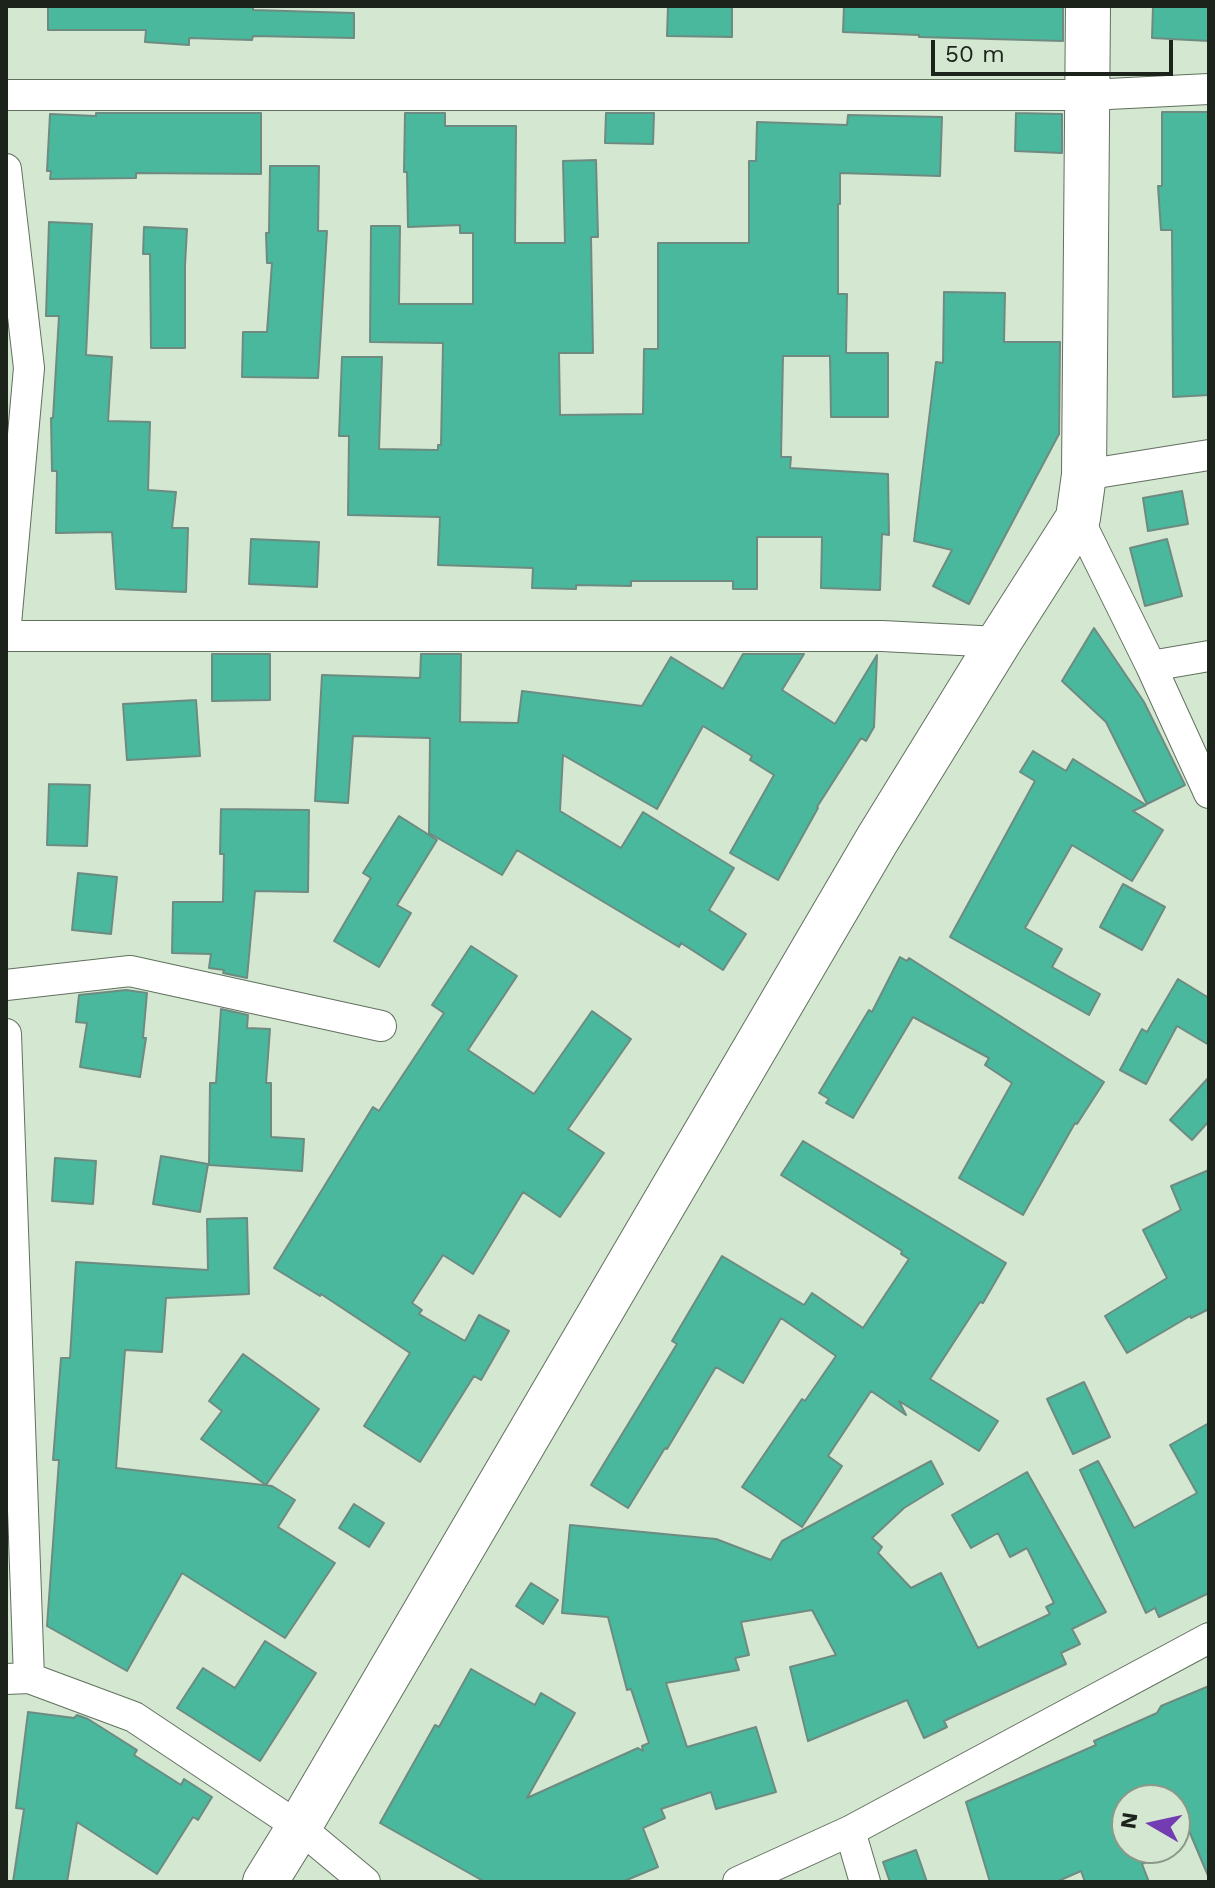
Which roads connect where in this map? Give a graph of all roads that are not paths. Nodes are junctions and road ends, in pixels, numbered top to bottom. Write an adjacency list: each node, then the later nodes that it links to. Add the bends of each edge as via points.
1 (1088, 6): 4 (street)
2 (1209, 89): 4 (street)
3 (6, 95): 4 (street)
4 (1088, 95): 8 (street)
5 (6, 169): 6 (street)
6 (17, 368): 10 (street)
7 (1209, 455): 8 (street)
8 (1084, 475): 9 (street)
9 (1078, 518): 12 (street); 14 (street)
10 (6, 624)
11 (6, 636): 12 (street, via 882,636)
12 (999, 642): 21 (street)
13 (1209, 656): 14 (street)
14 (1151, 666): 15 (street)
15 (1209, 793)
16 (6, 985): 17 (street, via 130,971)
17 (381, 1026)
18 (6, 1034): 20 (street)
19 (1209, 1638): 22 (street)
20 (17, 1679): 21 (street, via 134,1717)
21 (299, 1827): 23 (street); 24 (street)
22 (850, 1831): 25 (street); 26 (street)
23 (265, 1882)
24 (365, 1882)
25 (738, 1882)
26 (865, 1882)

